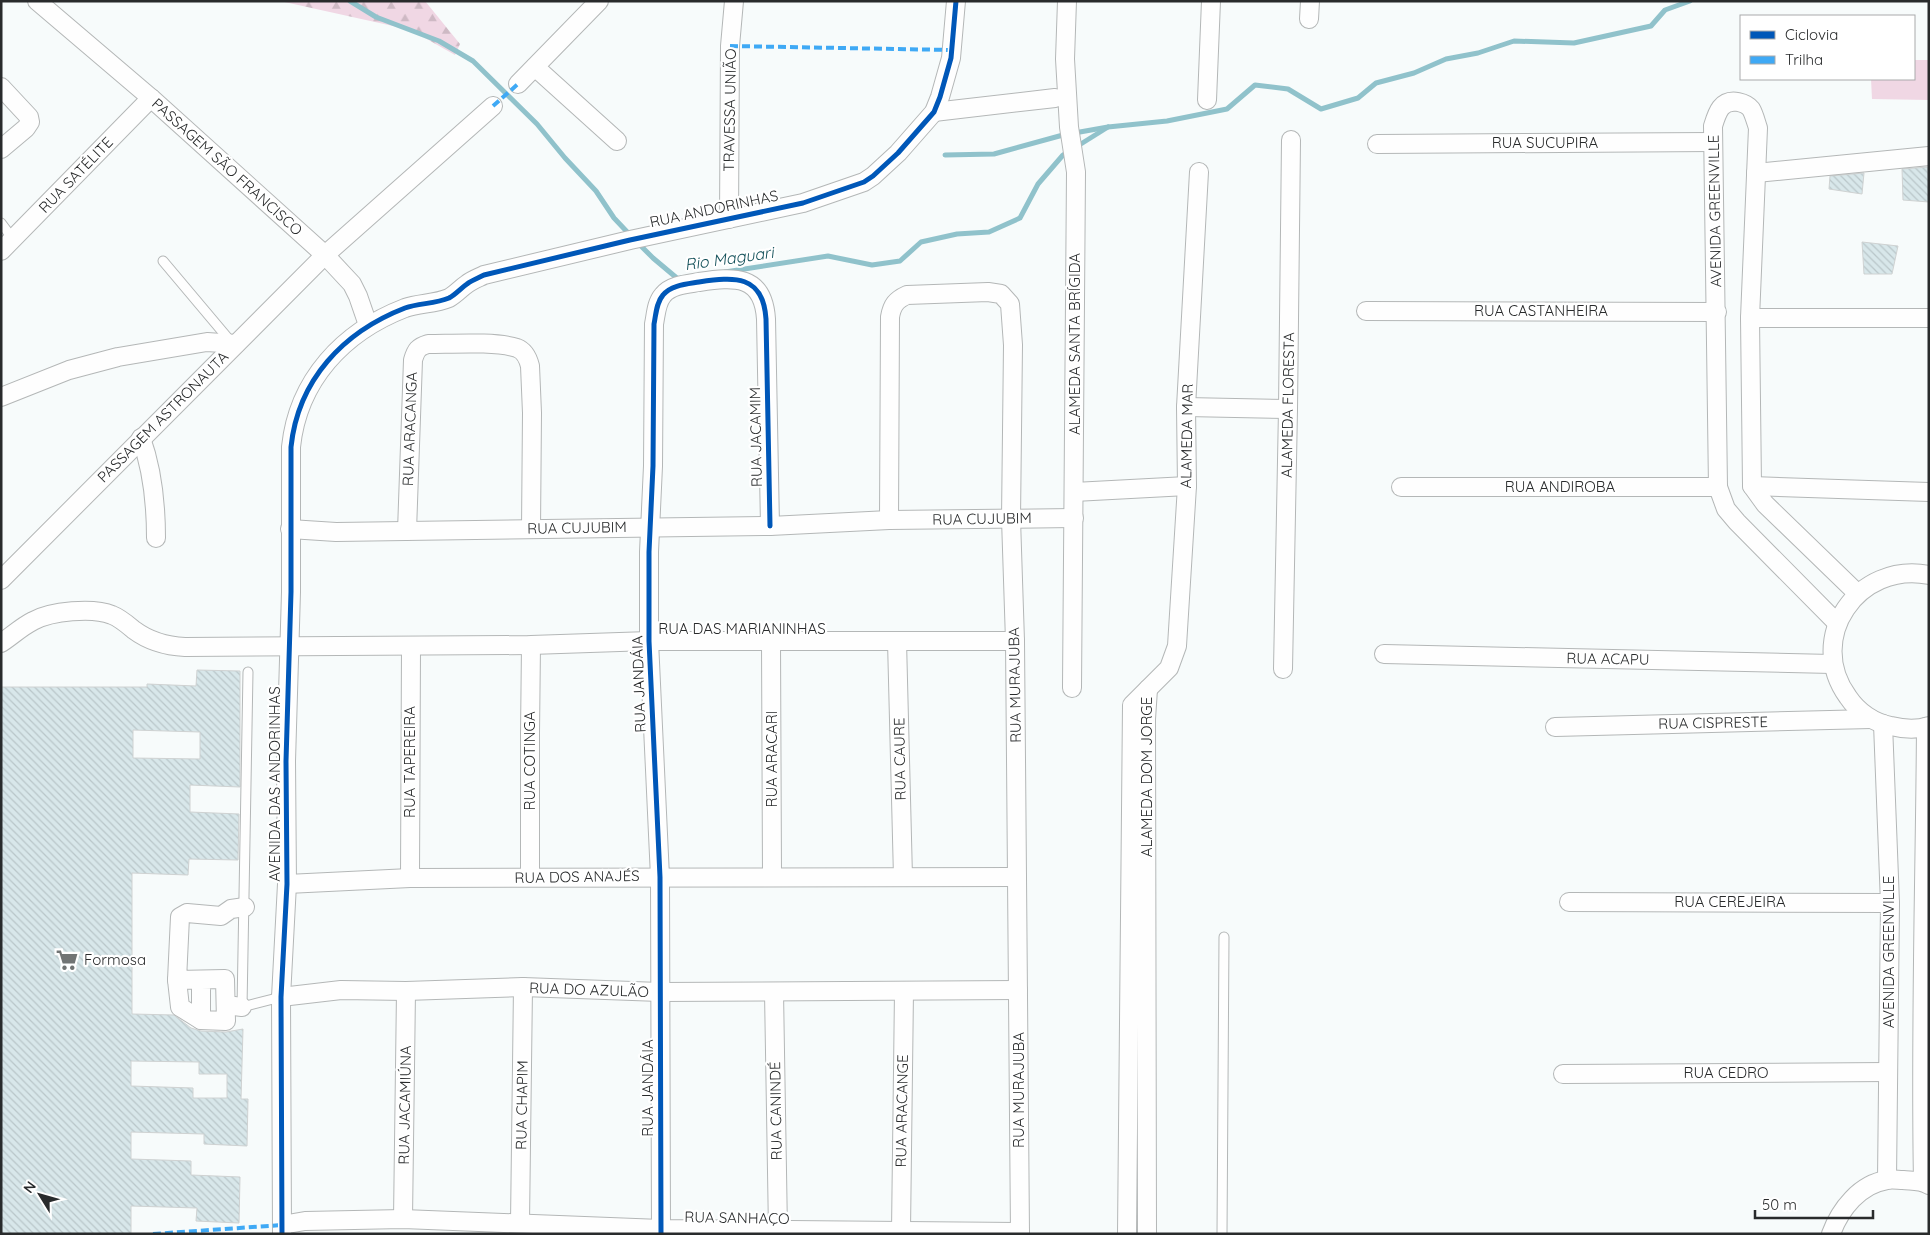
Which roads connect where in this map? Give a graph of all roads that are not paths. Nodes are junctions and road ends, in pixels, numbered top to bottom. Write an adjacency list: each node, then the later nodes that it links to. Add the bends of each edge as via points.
1 (37, 1): 12 (street, PASSAGEM SÃO FRANCISCO)
2 (599, 1): 9 (street)
3 (734, 1): 25 (street, TRAVESSA UNIÃO, via 730,46)
4 (956, 1): 16 (street, RUA ANDORINHAS, via 951,58)
5 (1067, 1): 45 (street, ALAMEDA SANTA BRÍGIDA, via 1065,59 1069,127 1076,172)
6 (1211, 1): 14 (street)
7 (1310, 1): 8 (street)
8 (1309, 19)
9 (535, 67): 10 (street); 18 (street)
10 (518, 84)
11 (1, 87): 21 (street, via 30,122)
12 (151, 98): 27 (street, RUA SATÉLITE); 28 (street, PASSAGEM SÃO FRANCISCO)
13 (1055, 98): 16 (street)
14 (1207, 100)
15 (493, 106): 28 (street, PASSAGEM ASTRONAUTA)
16 (934, 112): 25 (street, RUA ANDORINHAS, via 898,153 864,182 803,203)
17 (1291, 140): 39 (street, ALAMEDA FLORESTA)
18 (617, 141)
19 (1713, 142): 20 (street, RUA SUCUPIRA); 24 (street, AVENIDA GREENVILLE, via 1713,126 1718,111 1725,103 1744,103 1751,109 1758,128); 31 (street, AVENIDA GREENVILLE)
20 (1377, 144)
21 (1, 149)
22 (1929, 156): 24 (street)
23 (1199, 172): 38 (street, ALAMEDA MAR)
24 (1756, 173): 32 (street, AVENIDA GREENVILLE)
25 (729, 218): 34 (street, RUA ANDORINHAS, via 495,271 474,280 449,298 407,307)
26 (1, 223): 27 (lane)
27 (7, 245)
28 (325, 255): 34 (street, PASSAGEM SÃO FRANCISCO, via 352,284); 35 (street, PASSAGEM ASTRONAUTA)
29 (163, 261): 35 (lane)
30 (1366, 311): 31 (street, RUA CASTANHEIRA)
31 (1717, 312): 44 (street, AVENIDA GREENVILLE)
32 (1750, 318): 33 (street); 42 (street, AVENIDA GREENVILLE)
33 (1929, 318)
34 (368, 324): 52 (street, AVENIDA DAS ANDORINHAS, via 339,347 314,379 298,411 293,428)
35 (234, 344): 37 (street, via 207,342 118,357 69,370); 40 (street, PASSAGEM ASTRONAUTA)
36 (767, 347): 50 (street, RUA JACAMIM); 51 (street, RUA JANDÁIA, via 762,296 743,280 728,278 678,286 662,295 654,324)
37 (1, 397)
38 (1186, 407): 39 (street); 41 (street, ALAMEDA MAR)
39 (1288, 409): 70 (street, ALAMEDA FLORESTA)
40 (141, 438): 55 (street, via 153,481); 57 (street, PASSAGEM ASTRONAUTA)
41 (1187, 486): 45 (street); 73 (street, ALAMEDA MAR, via 1177,646 1169,668)
42 (1752, 486): 46 (street); 58 (street, via 1765,504)
43 (1401, 487): 44 (street, RUA ANDIROBA)
44 (1718, 487): 59 (street, AVENIDA GREENVILLE, via 1726,509 1737,522)
45 (1074, 492): 47 (street, ALAMEDA SANTA BRÍGIDA)
46 (1929, 492)
47 (1074, 518): 48 (street, RUA CUJUBIM); 72 (street, ALAMEDA SANTA BRÍGIDA)
48 (1011, 519): 49 (street, RUA CUJUBIM); 49 (street, RUA MURAJUBA, via 1013,345 1010,304 1001,294 988,292 907,295 892,309); 62 (street, RUA MURAJUBA)
49 (889, 520): 50 (street, RUA CUJUBIM)
50 (770, 526): 51 (street, RUA CUJUBIM)
51 (650, 527): 53 (street, RUA CUJUBIM); 60 (street, RUA JANDÁIA)
52 (290, 529): 54 (street, RUA CUJUBIM); 67 (street, AVENIDA DAS ANDORINHAS)
53 (531, 529): 54 (street, RUA CUJUBIM); 54 (street, RUA ARACANGA, via 532,413 528,358 517,348 428,344 416,351 412,372)
54 (407, 531)
55 (156, 538)
56 (1929, 575): 58 (street, via 1902,573 1878,580)
57 (1, 580)
58 (1857, 593): 59 (street)
59 (1837, 623): 69 (street, via 1832,643)
60 (649, 641): 63 (street, RUA DAS MARIANINHAS); 66 (street, RUA DAS MARIANINHAS); 79 (street, RUA JANDÁIA)
61 (897, 641): 62 (street, RUA DAS MARIANINHAS); 63 (street, RUA DAS MARIANINHAS); 80 (street, RUA CAURE)
62 (1015, 641): 81 (street, RUA MURAJUBA)
63 (771, 642): 77 (street, RUA ARACARI)
64 (1, 643): 67 (street, RUA DAS MARIANINHAS, via 34,620 51,614 100,611 113,615 147,639 170,647)
65 (411, 646): 66 (street, RUA DAS MARIANINHAS); 67 (street, RUA DAS MARIANINHAS); 82 (street, RUA TAPEREIRA)
66 (531, 646): 78 (street, RUA COTINGA)
67 (289, 647): 83 (street, AVENIDA DAS ANDORINHAS)
68 (1384, 654): 69 (street, RUA ACAPU)
69 (1832, 664): 74 (street, via 1840,686 1853,705)
70 (1283, 669)
71 (248, 672): 86 (lane)
72 (1072, 688)
73 (1148, 689): 112 (street, ALAMEDA DOM JORGE, via 1132,705); 113 (street, ALAMEDA DOM JORGE)
74 (1877, 722): 75 (street, RUA CISPRESTE, via 1904,729); 76 (street, RUA CISPRESTE); 85 (street, AVENIDA GREENVILLE)
75 (1928, 726): 87 (street)
76 (1556, 727)
77 (772, 876): 79 (street, RUA DOS ANAJÉS); 80 (street, RUA DOS ANAJÉS)
78 (530, 877): 79 (street, RUA DOS ANAJÉS); 82 (street, RUA DOS ANAJÉS)
79 (660, 877): 95 (street, RUA JANDÁIA)
80 (903, 877): 81 (street, RUA DOS ANAJÉS)
81 (1017, 877): 92 (street, RUA MURAJUBA)
82 (410, 878): 83 (street, RUA DOS ANAJÉS)
83 (287, 884): 97 (street, AVENIDA DAS ANDORINHAS)
84 (1569, 902): 85 (street, RUA CEREJEIRA)
85 (1890, 902): 100 (street, AVENIDA GREENVILLE)
86 (245, 907): 89 (street, via 231,909 221,916 187,913 180,917); 98 (lane)
87 (1927, 907): 102 (street)
88 (1224, 937): 114 (lane)
89 (177, 980): 90 (street); 99 (street, via 180,1006)
90 (201, 980): 98 (street, via 225,980); 99 (street)
91 (523, 987): 93 (street, RUA DO AZULÃO); 95 (street, RUA DO AZULÃO); 106 (street, RUA CHAPIM)
92 (1018, 990): 94 (street, RUA DO AZULÃO); 111 (street, RUA MURAJUBA)
93 (406, 991): 97 (street, RUA DO AZULÃO, via 341,990); 105 (street, RUA JACAMIÚNA)
94 (904, 991): 96 (street, RUA DO AZULÃO); 109 (street, RUA ARACANGE)
95 (660, 992): 96 (street, RUA DO AZULÃO); 110 (street, RUA JANDÁIA)
96 (774, 992): 108 (street, RUA CANINDÉ)
97 (281, 998): 98 (lane); 107 (street, AVENIDA DAS ANDORINHAS)
98 (234, 1006): 99 (street, via 226,1021)
99 (201, 1020)
100 (1888, 1072): 101 (street, RUA CEDRO); 103 (street, AVENIDA GREENVILLE)
101 (1563, 1074)
102 (1925, 1084): 104 (street)
103 (1887, 1180): 104 (street); 115 (street, via 1866,1188 1849,1202 1836,1220)
104 (1926, 1183)
105 (403, 1220): 106 (street, RUA SANHAÇO); 107 (street, RUA SANHAÇO, via 305,1221)
106 (520, 1223): 110 (street, RUA SANHAÇO)
107 (282, 1229)
108 (778, 1231): 109 (street, RUA SANHAÇO); 110 (street, RUA SANHAÇO)
109 (901, 1231): 111 (street, RUA SANHAÇO)
110 (661, 1232)
111 (1020, 1233)
112 (1127, 1234)
113 (1147, 1234)
114 (1222, 1234)
115 (1832, 1234)

